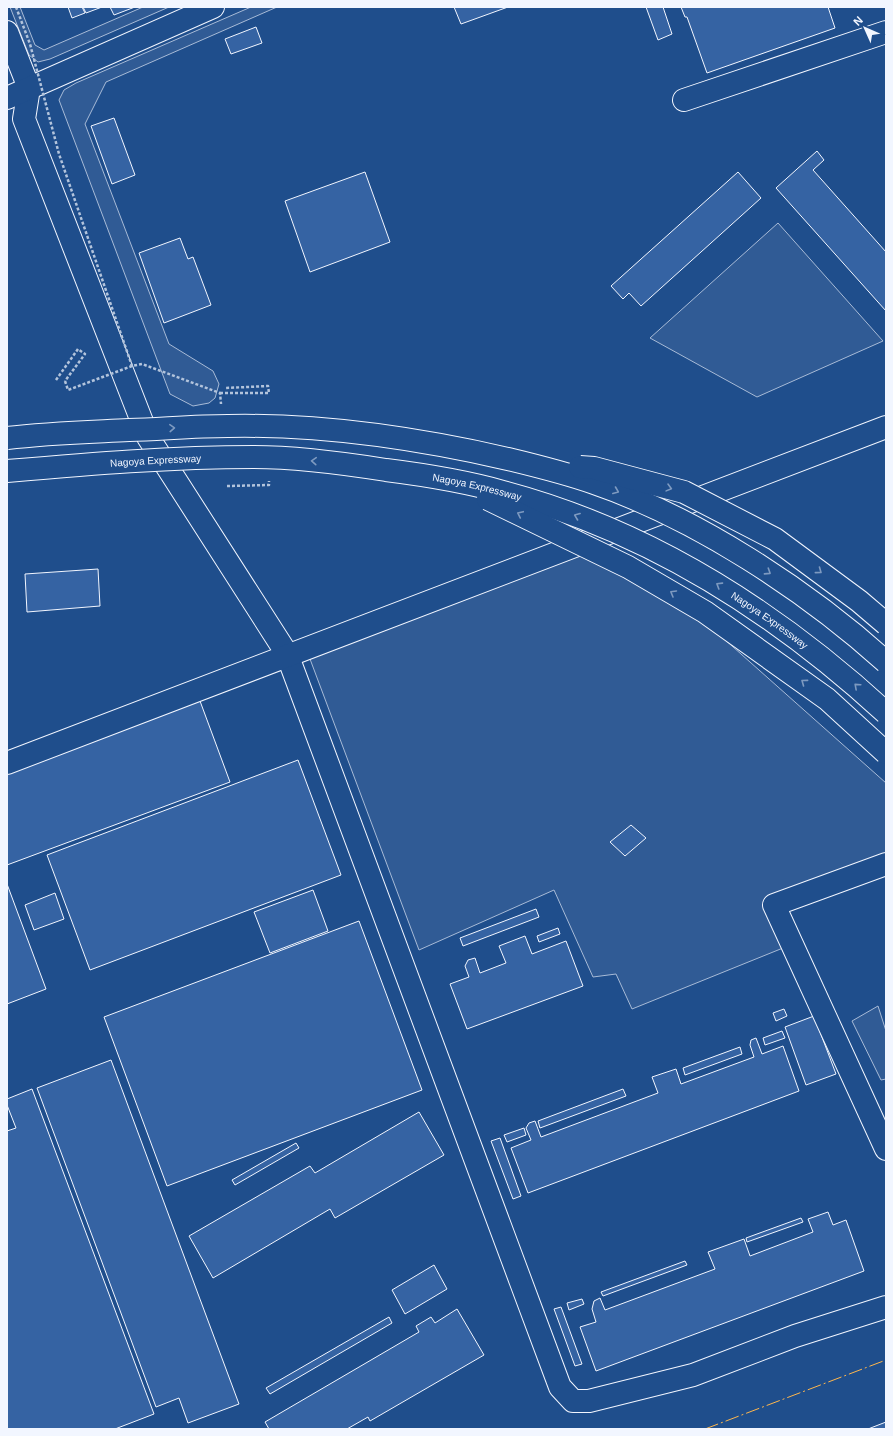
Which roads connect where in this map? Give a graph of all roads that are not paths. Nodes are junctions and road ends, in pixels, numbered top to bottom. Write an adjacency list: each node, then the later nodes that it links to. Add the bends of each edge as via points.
1 (213, 7): 4 (main road)
2 (7, 32): 4 (main road)
3 (886, 32): 6 (main road)
4 (29, 88): 5 (main road); 9 (main road, via 24,119)
5 (7, 98)
6 (684, 100)
7 (886, 427): 14 (main road)
8 (7, 438): 15 (main road, one-way to 15, bridge, via 229,426 331,429 414,440 540,467 594,483 643,502 701,532 807,598 866,643)
9 (153, 445): 10 (main road); 11 (main road); 14 (main road)
10 (7, 446)
11 (7, 464)
12 (7, 471): 16 (main road, Nagoya Expressway, one-way to 12, bridge, via 848,678 766,614 702,575 646,545 600,525 504,492 452,479 336,462 255,457 116,462)
13 (886, 624): 17 (main road, one-way to 13, bridge, via 827,699 772,659 706,612 628,567 453,483 340,447 594,468 684,492 775,539)
14 (287, 654): 18 (main road); 21 (main road, via 560,1387 573,1401 589,1401 694,1375 795,1336)
15 (886, 662)
16 (886, 713)
17 (886, 753)
18 (7, 763)
19 (886, 864): 20 (main road, via 774,905)
20 (886, 1149)
21 (886, 1307)

